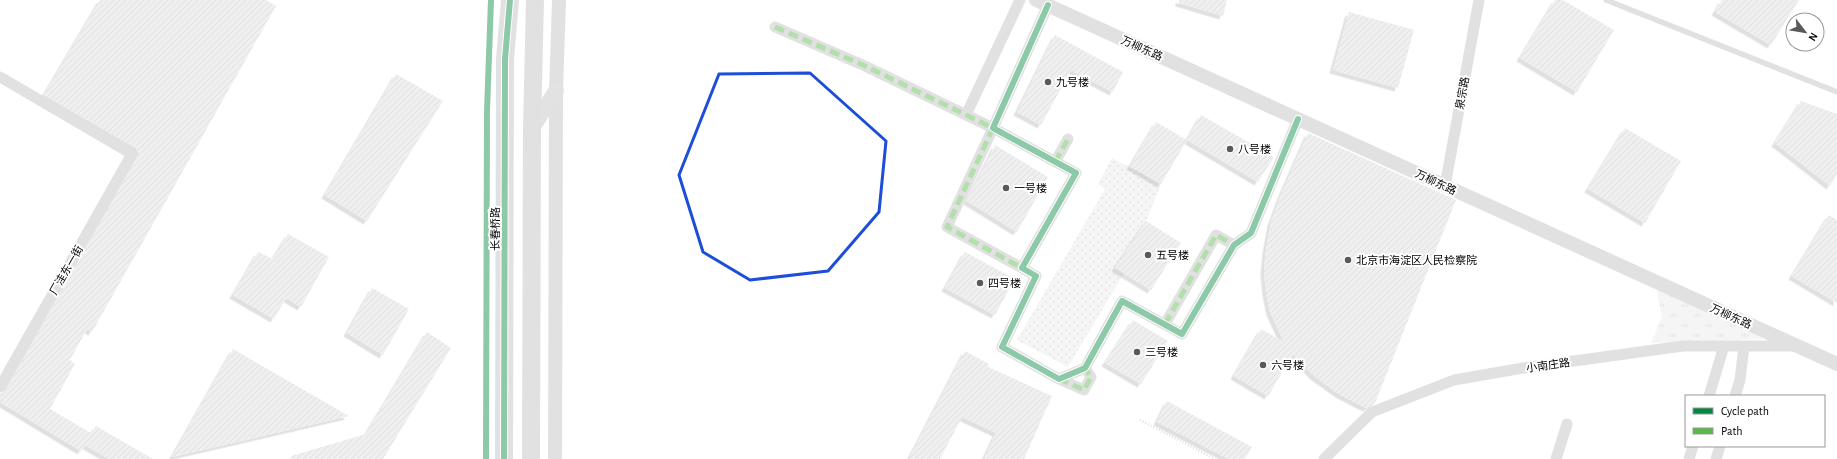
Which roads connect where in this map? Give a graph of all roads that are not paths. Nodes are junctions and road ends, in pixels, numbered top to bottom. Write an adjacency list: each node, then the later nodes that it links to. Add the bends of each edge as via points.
1 (510, 0): 32 (main road, 长春桥路, via 505,59)
2 (535, 0): 14 (main road)
3 (559, 0): 10 (street)
4 (1020, 0): 12 (street)
5 (1479, 0): 18 (street, 泉宗路)
6 (1606, 0): 11 (lane)
7 (1042, 3): 13 (street, 万柳东路); 15 (street)
8 (775, 27): 12 (street, via 866,66)
9 (0, 77): 28 (street, 厂洼东一街, via 132,154)
10 (556, 91): 14 (main road); 38 (street)
11 (1837, 92)
12 (966, 115): 15 (street)
13 (1298, 119): 18 (street, 万柳东路); 19 (street, via 1251,232)
14 (532, 128): 37 (main road)
15 (993, 128): 17 (street); 20 (street, via 948,227)
16 (1068, 139): 17 (street)
17 (1055, 162): 20 (street, via 1076,173)
18 (1445, 186): 24 (street, 万柳东路)
19 (1234, 245): 21 (street, via 1182,334); 21 (street, via 1216,235)
20 (1022, 268): 27 (street, via 1036,276 1002,347)
21 (1165, 324): 26 (street, via 1122,301)
22 (1724, 346): 23 (street, 小南庄路); 29 (street); 39 (street, 小南庄路, via 1683,346 1454,380 1372,412)
23 (1744, 346): 24 (street, 小南庄路); 30 (street)
24 (1797, 346): 25 (street, 万柳东路)
25 (1837, 364)
26 (1085, 368): 27 (street); 27 (street, via 1091,377 1084,390)
27 (1060, 379)
28 (0, 387)
29 (1709, 395)
30 (1735, 395)
31 (1567, 424): 40 (street)
32 (504, 431): 35 (main road); 36 (main road, 长春桥路)
33 (1693, 447): 41 (street)
34 (1720, 447): 42 (street)
35 (495, 459)
36 (504, 459)
37 (531, 459)
38 (556, 459)
39 (1324, 459)
40 (1556, 459)
41 (1689, 459)
42 (1716, 459)

